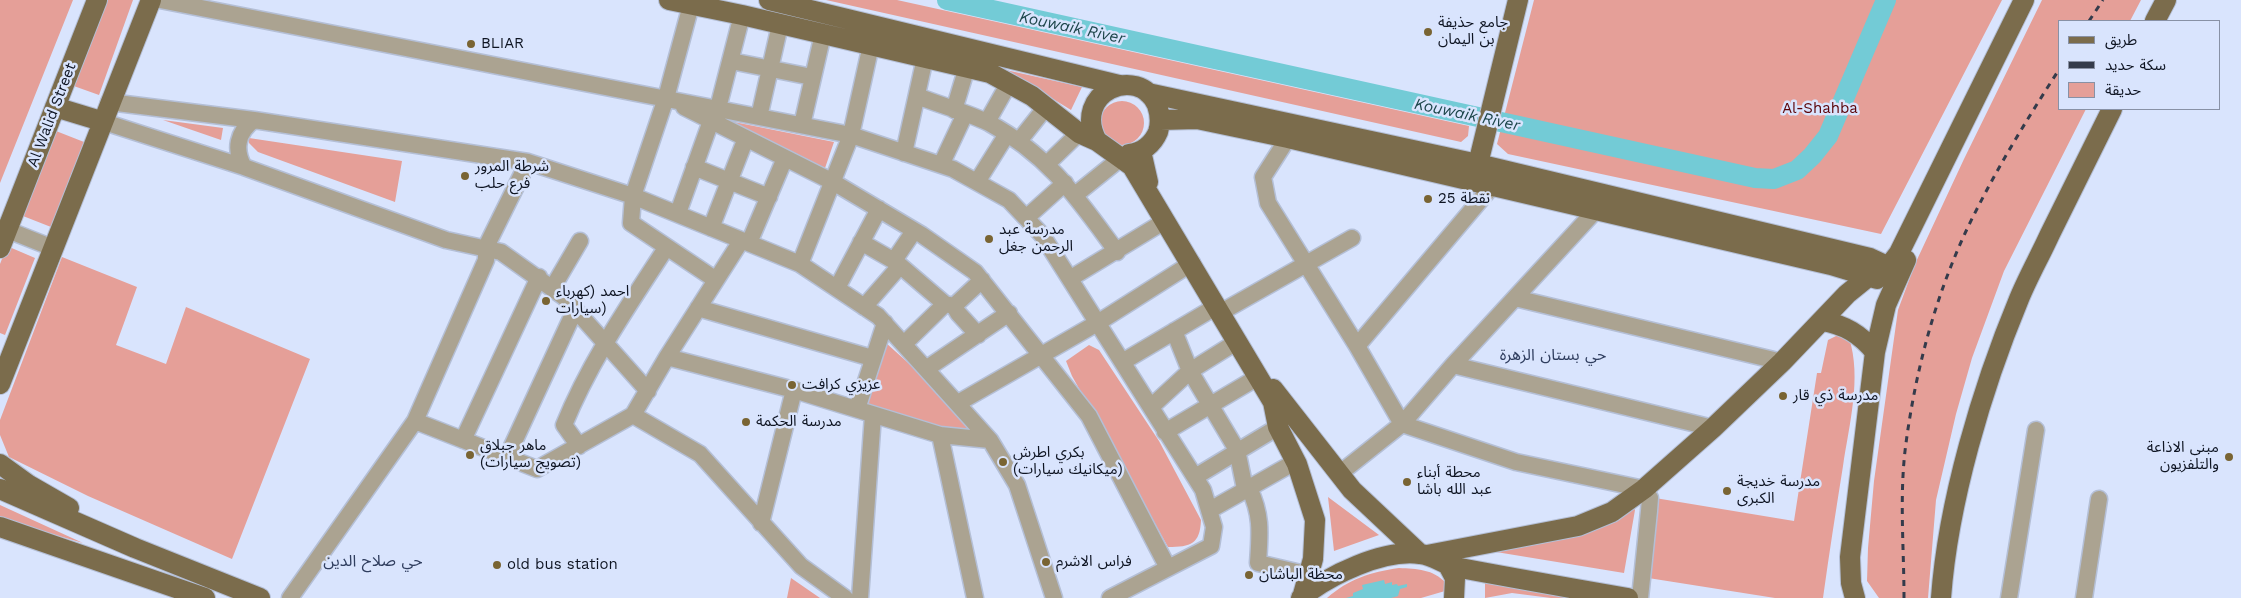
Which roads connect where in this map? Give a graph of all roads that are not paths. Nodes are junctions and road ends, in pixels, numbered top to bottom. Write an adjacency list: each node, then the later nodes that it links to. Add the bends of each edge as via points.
1 (97, 0): 27 (main road, Al Walid Street)
2 (150, 0): 26 (main road)
3 (160, 0): 25 (street)
4 (669, 0): 10 (main road)
5 (1518, 0): 45 (main road)
6 (2024, 0): 81 (main road, via 1899,253)
7 (2033, 0): 81 (main road)
8 (2166, 0): 12 (main road)
9 (778, 1): 22 (main road)
10 (691, 5): 11 (main road); 25 (street)
11 (742, 14): 13 (main road); 17 (street)
12 (2156, 20)
13 (780, 25): 14 (main road); 19 (street)
14 (823, 34): 15 (main road); 20 (street)
15 (871, 45): 16 (main road); 38 (street)
16 (925, 58): 18 (main road); 24 (street)
17 (731, 61): 19 (street); 31 (street)
18 (967, 67): 21 (main road, via 990,73); 30 (street)
19 (771, 68): 20 (street); 32 (street)
20 (812, 77): 37 (street)
21 (1009, 83): 28 (main road); 36 (street)
22 (1119, 85): 23 (main road, via 1137,87); 40 (main road, via 1101,94 1091,112 1092,132)
23 (1148, 93): 34 (main road, via 1159,110); 45 (main road)
24 (917, 96): 30 (street); 44 (street)
25 (666, 98): 31 (street); 58 (street)
26 (109, 102): 33 (street); 35 (main road)
27 (55, 107): 35 (main road); 67 (main road, Al Walid Street)
28 (1046, 107): 39 (street); 40 (main road)
29 (2112, 110): 166 (main road, via 2019,298 1998,356 1956,500)
30 (959, 112): 36 (street); 50 (street)
31 (715, 114): 32 (street); 41 (street); 52 (street)
32 (759, 117): 37 (street)
33 (254, 120): 48 (street); 51 (street, via 243,129 238,142 238,155)
34 (1160, 120): 42 (main road, via 1197,119); 43 (main road, via 1155,138)
35 (102, 122): 51 (street); 73 (main road)
36 (987, 122): 39 (street)
37 (802, 125): 38 (street)
38 (851, 135): 44 (street); 54 (street)
39 (1013, 137): 49 (street); 55 (street)
40 (1088, 137): 46 (main road); 49 (street)
41 (746, 138): 47 (street); 53 (street)
42 (1288, 138): 56 (main road); 79 (street, via 1263,177 1268,204)
43 (1141, 151): 46 (main road); 94 (main road, via 1148,182)
44 (904, 153): 50 (street)
45 (1480, 155): 81 (main road, via 1870,258)
46 (1118, 156): 57 (street); 64 (main road, via 1132,166)
47 (785, 158): 54 (street); 59 (street)
48 (528, 162): 58 (street); 72 (street)
49 (1047, 164): 57 (street)
50 (941, 165): 55 (street)
51 (244, 167): 72 (street, via 446,240)
52 (694, 167): 53 (street); 62 (street)
53 (730, 181): 59 (street); 65 (street)
54 (833, 182): 60 (street); 78 (street)
55 (978, 182): 63 (street, via 1010,200)
56 (1493, 185): 61 (main road); 105 (street)
57 (1070, 189): 63 (street); 75 (street)
58 (633, 196): 62 (street); 74 (street, via 631,223)
59 (769, 197): 70 (street)
60 (879, 209): 66 (street); 71 (street)
61 (1596, 210): 80 (main road); 90 (street)
62 (678, 213): 65 (street)
63 (1026, 218): 84 (street, via 1042,235)
64 (1165, 221): 75 (street); 77 (main road)
65 (711, 228): 70 (street)
66 (914, 230): 76 (street); 86 (street)
67 (2, 235): 73 (street)
68 (1352, 238): 79 (street)
69 (580, 241): 87 (street)
70 (745, 242): 78 (street); 85 (street)
71 (861, 242): 76 (street); 88 (street)
72 (486, 247): 83 (street, via 502,252); 125 (street, via 486,260)
73 (53, 248): 116 (main road)
74 (666, 248): 85 (street); 103 (street)
75 (1117, 252): 84 (street)
76 (896, 262): 91 (street); 92 (street, via 899,266)
77 (1192, 263): 94 (main road); 98 (street)
78 (800, 264): 88 (street)
79 (1305, 264): 94 (street); 105 (street)
80 (1843, 268): 82 (main road); 89 (main road, via 1850,283)
81 (1895, 273): 82 (main road); 106 (main road)
82 (1868, 276): 89 (main road)
83 (539, 277): 87 (street); 132 (street)
84 (1071, 278): 98 (street)
85 (716, 280): 93 (street)
86 (982, 280): 91 (street); 96 (street)
87 (553, 287): 95 (street)
88 (837, 288): 92 (street)
89 (1848, 294): 97 (main road)
90 (1515, 298): 111 (street); 112 (street)
91 (949, 305): 101 (street); 104 (street)
92 (864, 306): 99 (street)
93 (698, 308): 108 (street); 109 (street)
94 (1221, 308): 100 (street); 102 (main road); 139 (main road, via 1274,392)
95 (575, 310): 103 (street); 136 (street)
96 (1008, 313): 101 (street); 107 (street)
97 (1822, 321): 106 (main road, via 1852,331); 111 (main road)
98 (1099, 322): 107 (street); 110 (street)
99 (885, 323): 104 (street); 109 (street)
100 (1174, 331): 110 (street); 114 (street)
101 (978, 335): 113 (street)
102 (1238, 341): 114 (street); 115 (main road)
103 (605, 344): 118 (street); 134 (street, via 587,374 564,425)
104 (904, 344): 113 (street)
105 (1357, 346): 126 (street)
106 (1875, 352): 165 (main road, via 1850,557)
107 (1042, 355): 119 (street); 151 (street, via 1089,416)
108 (667, 356): 117 (street); 118 (street)
109 (872, 358): 122 (street)
110 (1124, 361): 121 (street)
111 (1782, 362): 128 (main road)
112 (1453, 365): 126 (street); 128 (street)
113 (926, 369): 119 (street)
114 (1190, 372): 120 (street); 121 (street)
115 (1258, 376): 120 (street); 127 (main road, via 1273,402)
116 (0, 384)
117 (794, 390): 122 (street); 146 (street)
118 (648, 391): 123 (street)
119 (958, 403): 133 (street)
120 (1209, 405): 130 (street); 135 (street)
121 (1151, 407): 130 (street)
122 (857, 409): 124 (street)
123 (633, 415): 134 (street); 146 (street, via 700,454)
124 (874, 415): 131 (street); 158 (street)
125 (415, 421): 132 (street); 156 (street)
126 (1402, 424): 139 (street); 141 (street, via 1516,462)
127 (1278, 427): 135 (street); 137 (main road)
128 (1713, 428): 141 (main road)
129 (2036, 430): 167 (street)
130 (1165, 432): 140 (street)
131 (940, 435): 133 (street); 159 (street)
132 (464, 440): 136 (street)
133 (990, 440): 160 (street, via 1017,485)
134 (579, 446): 136 (street, via 537,469)
135 (1237, 450): 140 (street); 143 (street)
136 (507, 457)
137 (1295, 462): 143 (street); 152 (main road, via 1315,520 1313,559)
138 (0, 464): 148 (main road, via 29,485)
139 (1339, 474): 149 (main road, via 1352,490)
140 (1195, 477): 145 (street)
141 (1644, 488): 149 (main road, via 1612,512 1578,526); 164 (street, via 1650,498)
142 (0, 489): 148 (main road)
143 (1245, 489): 145 (street); 152 (street, via 1249,488 1256,502 1261,522 1258,563)
144 (2098, 499): 168 (street)
145 (1210, 510): 151 (street, via 1214,527 1211,546)
146 (762, 523): 157 (street, via 801,566)
147 (1, 528): 154 (main road)
148 (135, 548): 155 (main road)
149 (1423, 554): 150 (main road); 153 (main road, via 1383,558 1358,566)
150 (1448, 565): 162 (main road, via 1457,584); 163 (main road)
151 (1168, 568): 161 (street)
152 (1308, 576): 153 (main road)
153 (1302, 597)
154 (205, 598)
155 (260, 598)
156 (290, 598)
157 (845, 598)
158 (860, 598)
159 (975, 598)
160 (1054, 598)
161 (1110, 598)
162 (1454, 598)
163 (1628, 598)
164 (1640, 598)
165 (1855, 598)
166 (1941, 598)
167 (2009, 598)
168 (2084, 598)

